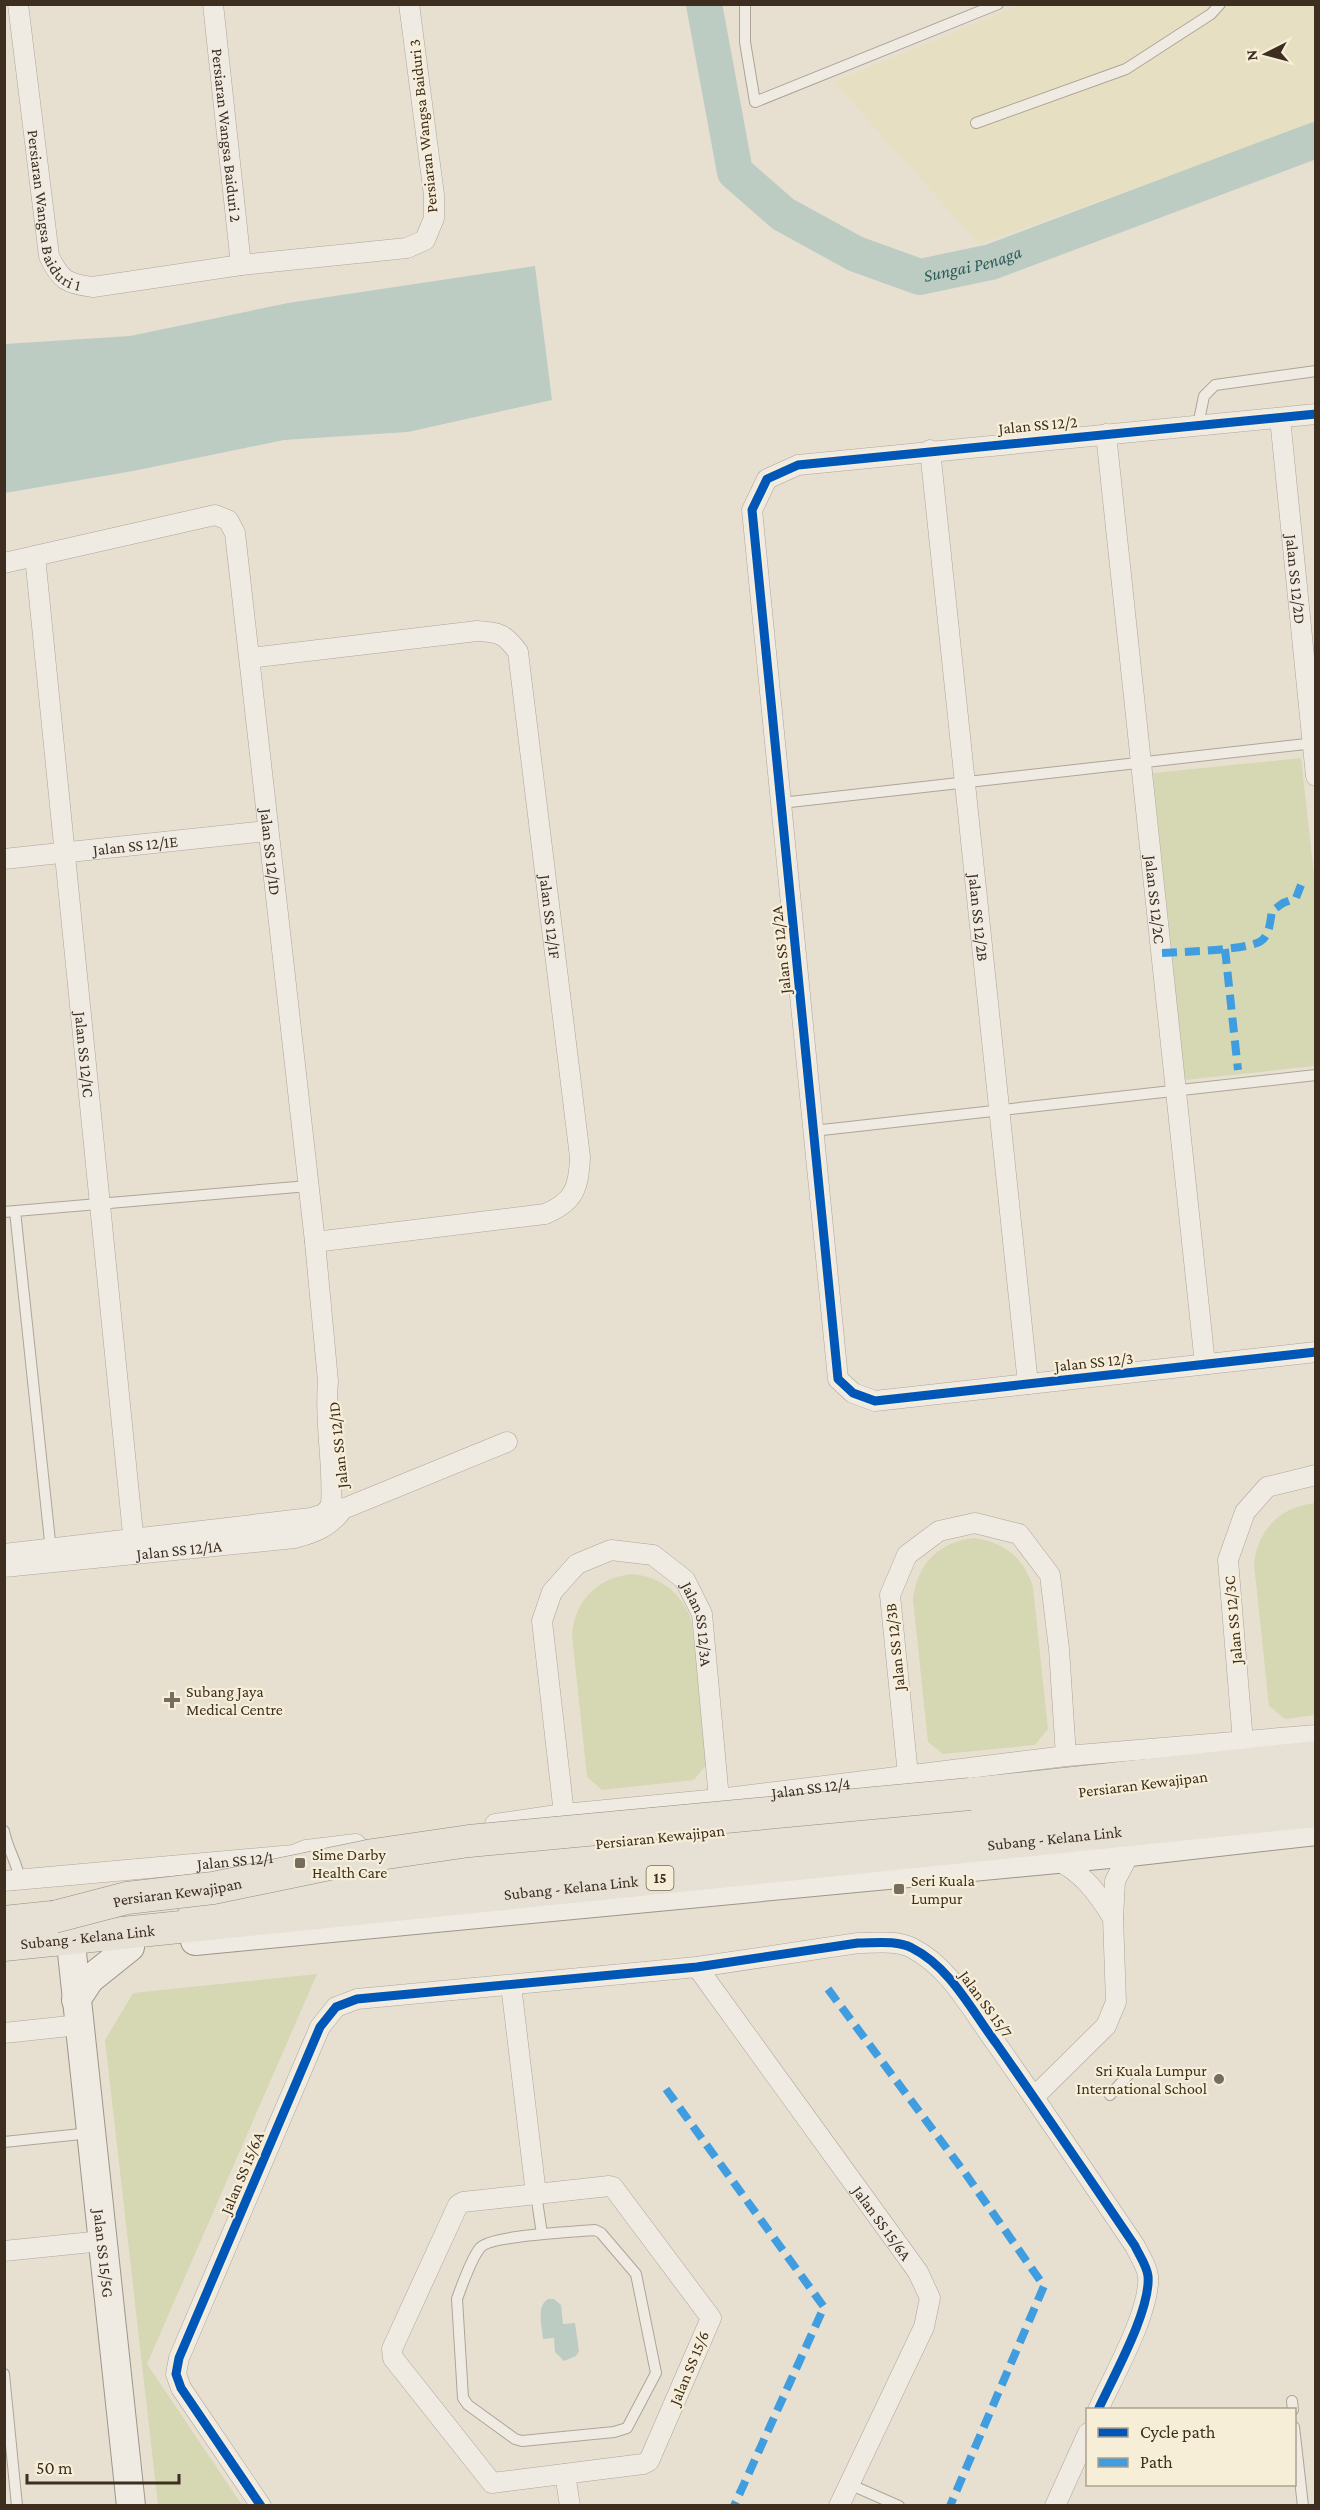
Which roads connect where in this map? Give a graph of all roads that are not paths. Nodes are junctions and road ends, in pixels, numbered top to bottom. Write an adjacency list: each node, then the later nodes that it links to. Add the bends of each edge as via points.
1 (18, 4): 8 (street, Persiaran Wangsa Baiduri 1, via 45,231 49,256 58,274 74,285 93,287)
2 (213, 4): 8 (street, Persiaran Wangsa Baiduri 2)
3 (408, 4): 8 (street, Persiaran Wangsa Baiduri 3, via 434,195 434,219 425,240 407,248)
4 (745, 4): 5 (lane, via 745,42 755,102)
5 (998, 4)
6 (1220, 4): 7 (lane, via 1211,14 1126,69)
7 (976, 123)
8 (241, 265)
9 (1316, 371): 12 (lane, via 1215,385 1204,396)
10 (1316, 414): 11 (street, Jalan SS 12/2)
11 (1280, 418): 12 (street, Jalan SS 12/2); 19 (street, Jalan SS 12/2D)
12 (1198, 425): 13 (street, Jalan SS 12/2)
13 (1106, 434): 14 (street, Jalan SS 12/2); 20 (street, Jalan SS 12/2C)
14 (930, 450): 15 (street, Jalan SS 12/2, via 798,465); 22 (street, Jalan SS 12/2B)
15 (767, 479): 23 (street, Jalan SS 12/2A, via 752,510)
16 (35, 556): 17 (street, Jalan SS 12/1D); 18 (street, Jalan SS 12/1D, via 215,515 228,520 235,533); 25 (street, Jalan SS 12/1C)
17 (4, 563)
18 (250, 658): 24 (street, Jalan SS 12/1D); 34 (street, Jalan SS 12/1F, via 477,631 508,638 518,652 580,1157 573,1194 561,1208 545,1214)
19 (1314, 744): 20 (lane); 21 (street, Jalan SS 12/2D)
20 (1141, 762): 22 (lane); 28 (street, Jalan SS 12/2C)
21 (1316, 776)
22 (964, 782): 23 (lane); 29 (street, Jalan SS 12/2B)
23 (781, 803): 30 (street, Jalan SS 12/2A)
24 (267, 831): 25 (street, Jalan SS 12/1E); 31 (street, Jalan SS 12/1D)
25 (66, 852): 26 (street, Jalan SS 12/1E); 32 (street, Jalan SS 12/1C)
26 (4, 859)
27 (1316, 1075): 28 (lane)
28 (1176, 1090): 29 (lane); 36 (street, Jalan SS 12/2C)
29 (999, 1110): 30 (lane); 37 (street, Jalan SS 12/2B)
30 (813, 1131): 38 (street, Jalan SS 12/2A, via 838,1379 853,1393)
31 (308, 1186): 32 (lane); 34 (street, Jalan SS 12/1D)
32 (101, 1203): 33 (lane); 42 (street, Jalan SS 12/1C)
33 (10, 1212): 44 (lane)
34 (315, 1242): 41 (street, Jalan SS 12/1D, via 328,1381 336,1402 344,1492)
35 (1316, 1352): 36 (street, Jalan SS 12/3)
36 (1205, 1364): 37 (street, Jalan SS 12/3)
37 (1028, 1384): 38 (street, Jalan SS 12/3)
38 (875, 1401)
39 (507, 1442): 41 (street, Jalan SS 12/1A)
40 (1316, 1475): 47 (street, Jalan SS 12/3C, via 1267,1487 1245,1512 1228,1560)
41 (337, 1508): 42 (street, Jalan SS 12/1A, via 311,1518)
42 (135, 1546): 44 (street, Jalan SS 12/1A)
43 (4, 1554): 44 (street, Jalan SS 12/1A)
44 (51, 1556): 45 (street, Jalan SS 12/1A)
45 (4, 1567)
46 (1316, 1735): 47 (street, Jalan SS 12/4)
47 (1243, 1742): 48 (street, Jalan SS 12/4)
48 (1066, 1756): 51 (street, Jalan SS 12/4); 51 (street, Jalan SS 12/3B, via 1050,1575 1019,1534 975,1523 939,1531 907,1555 890,1595)
49 (1316, 1757): 65 (main road, bridge, via 469,1841 373,1855 213,1888 127,1898)
50 (1316, 1764): 59 (main road, Persiaran Kewajipan)
51 (908, 1775): 53 (street, Jalan SS 12/4)
52 (1316, 1786): 65 (main road, Subang - Kelana Link / 15, bridge, via 737,1840 277,1895)
53 (719, 1799): 54 (street, Jalan SS 12/4); 56 (street, Jalan SS 12/3A, via 702,1614 685,1580 653,1555 611,1550 577,1564 552,1592 542,1620)
54 (604, 1810): 56 (street, Jalan SS 12/4); 59 (street)
55 (1316, 1811): 69 (main road, Subang - Kelana Link / 15)
56 (564, 1814): 60 (street, Jalan SS 12/4)
57 (4, 1831): 63 (lane)
58 (1316, 1831): 61 (main road)
59 (609, 1843): 64 (main road, Persiaran Kewajipan)
60 (306, 1850): 63 (street, Jalan SS 12/1, via 294,1856)
61 (1130, 1852): 62 (main road); 66 (street, via 1115,1881)
62 (1055, 1859): 66 (street, via 1086,1879); 68 (main road)
63 (12, 1876)
64 (4, 1909)
65 (54, 1917): 67 (main road, 15)
66 (1113, 1918): 80 (street, via 1116,2002 1106,2026)
67 (4, 1922)
68 (186, 1942): 70 (main road); 71 (main road, via 143,1938)
69 (4, 1946)
70 (130, 1947): 72 (main road); 76 (main road, via 90,1979)
71 (4, 1952)
72 (72, 1953): 73 (main road); 76 (main road, Jalan SS 15/5G)
73 (4, 1960)
74 (697, 1967): 75 (street, Jalan SS 15/7); 80 (street, Jalan SS 15/7, via 858,1943 911,1947 950,1979); 92 (street, Jalan SS 15/6A, via 918,2272 930,2298 924,2327)
75 (511, 1985): 83 (street); 95 (street, Jalan SS 15/6A, via 357,1999 336,2007 320,2028 179,2358 176,2374 181,2388)
76 (78, 2012): 77 (street); 81 (main road, Jalan SS 15/5G)
77 (4, 2033)
78 (1130, 2073): 79 (lane)
79 (1110, 2096)
80 (1034, 2097): 88 (street, Jalan SS 15/7, via 1135,2246 1148,2276 1138,2320)
81 (91, 2133): 82 (lane); 85 (main road, Jalan SS 15/5G)
82 (4, 2142)
83 (536, 2194): 84 (lane); 91 (street, Jalan SS 15/6, via 458,2205 392,2349 393,2358 492,2483); 91 (street, Jalan SS 15/6, via 613,2187 711,2318 649,2461)
84 (542, 2234): 84 (lane, via 490,2242 477,2255 457,2299 463,2398 522,2441 627,2428 656,2373 636,2274 595,2230)
85 (102, 2241): 86 (street); 94 (main road, Jalan SS 15/5G)
86 (4, 2251)
87 (4, 2374): 93 (lane)
88 (1098, 2408)
89 (1086, 2437): 99 (street)
90 (1296, 2444): 100 (lane)
91 (565, 2474): 96 (street)
92 (849, 2484): 97 (street, Jalan SS 15/6A); 98 (lane)
93 (18, 2505)
94 (131, 2505)
95 (261, 2505)
96 (570, 2505)
97 (839, 2505)
98 (899, 2505)
99 (1055, 2505)
100 (1303, 2505)

